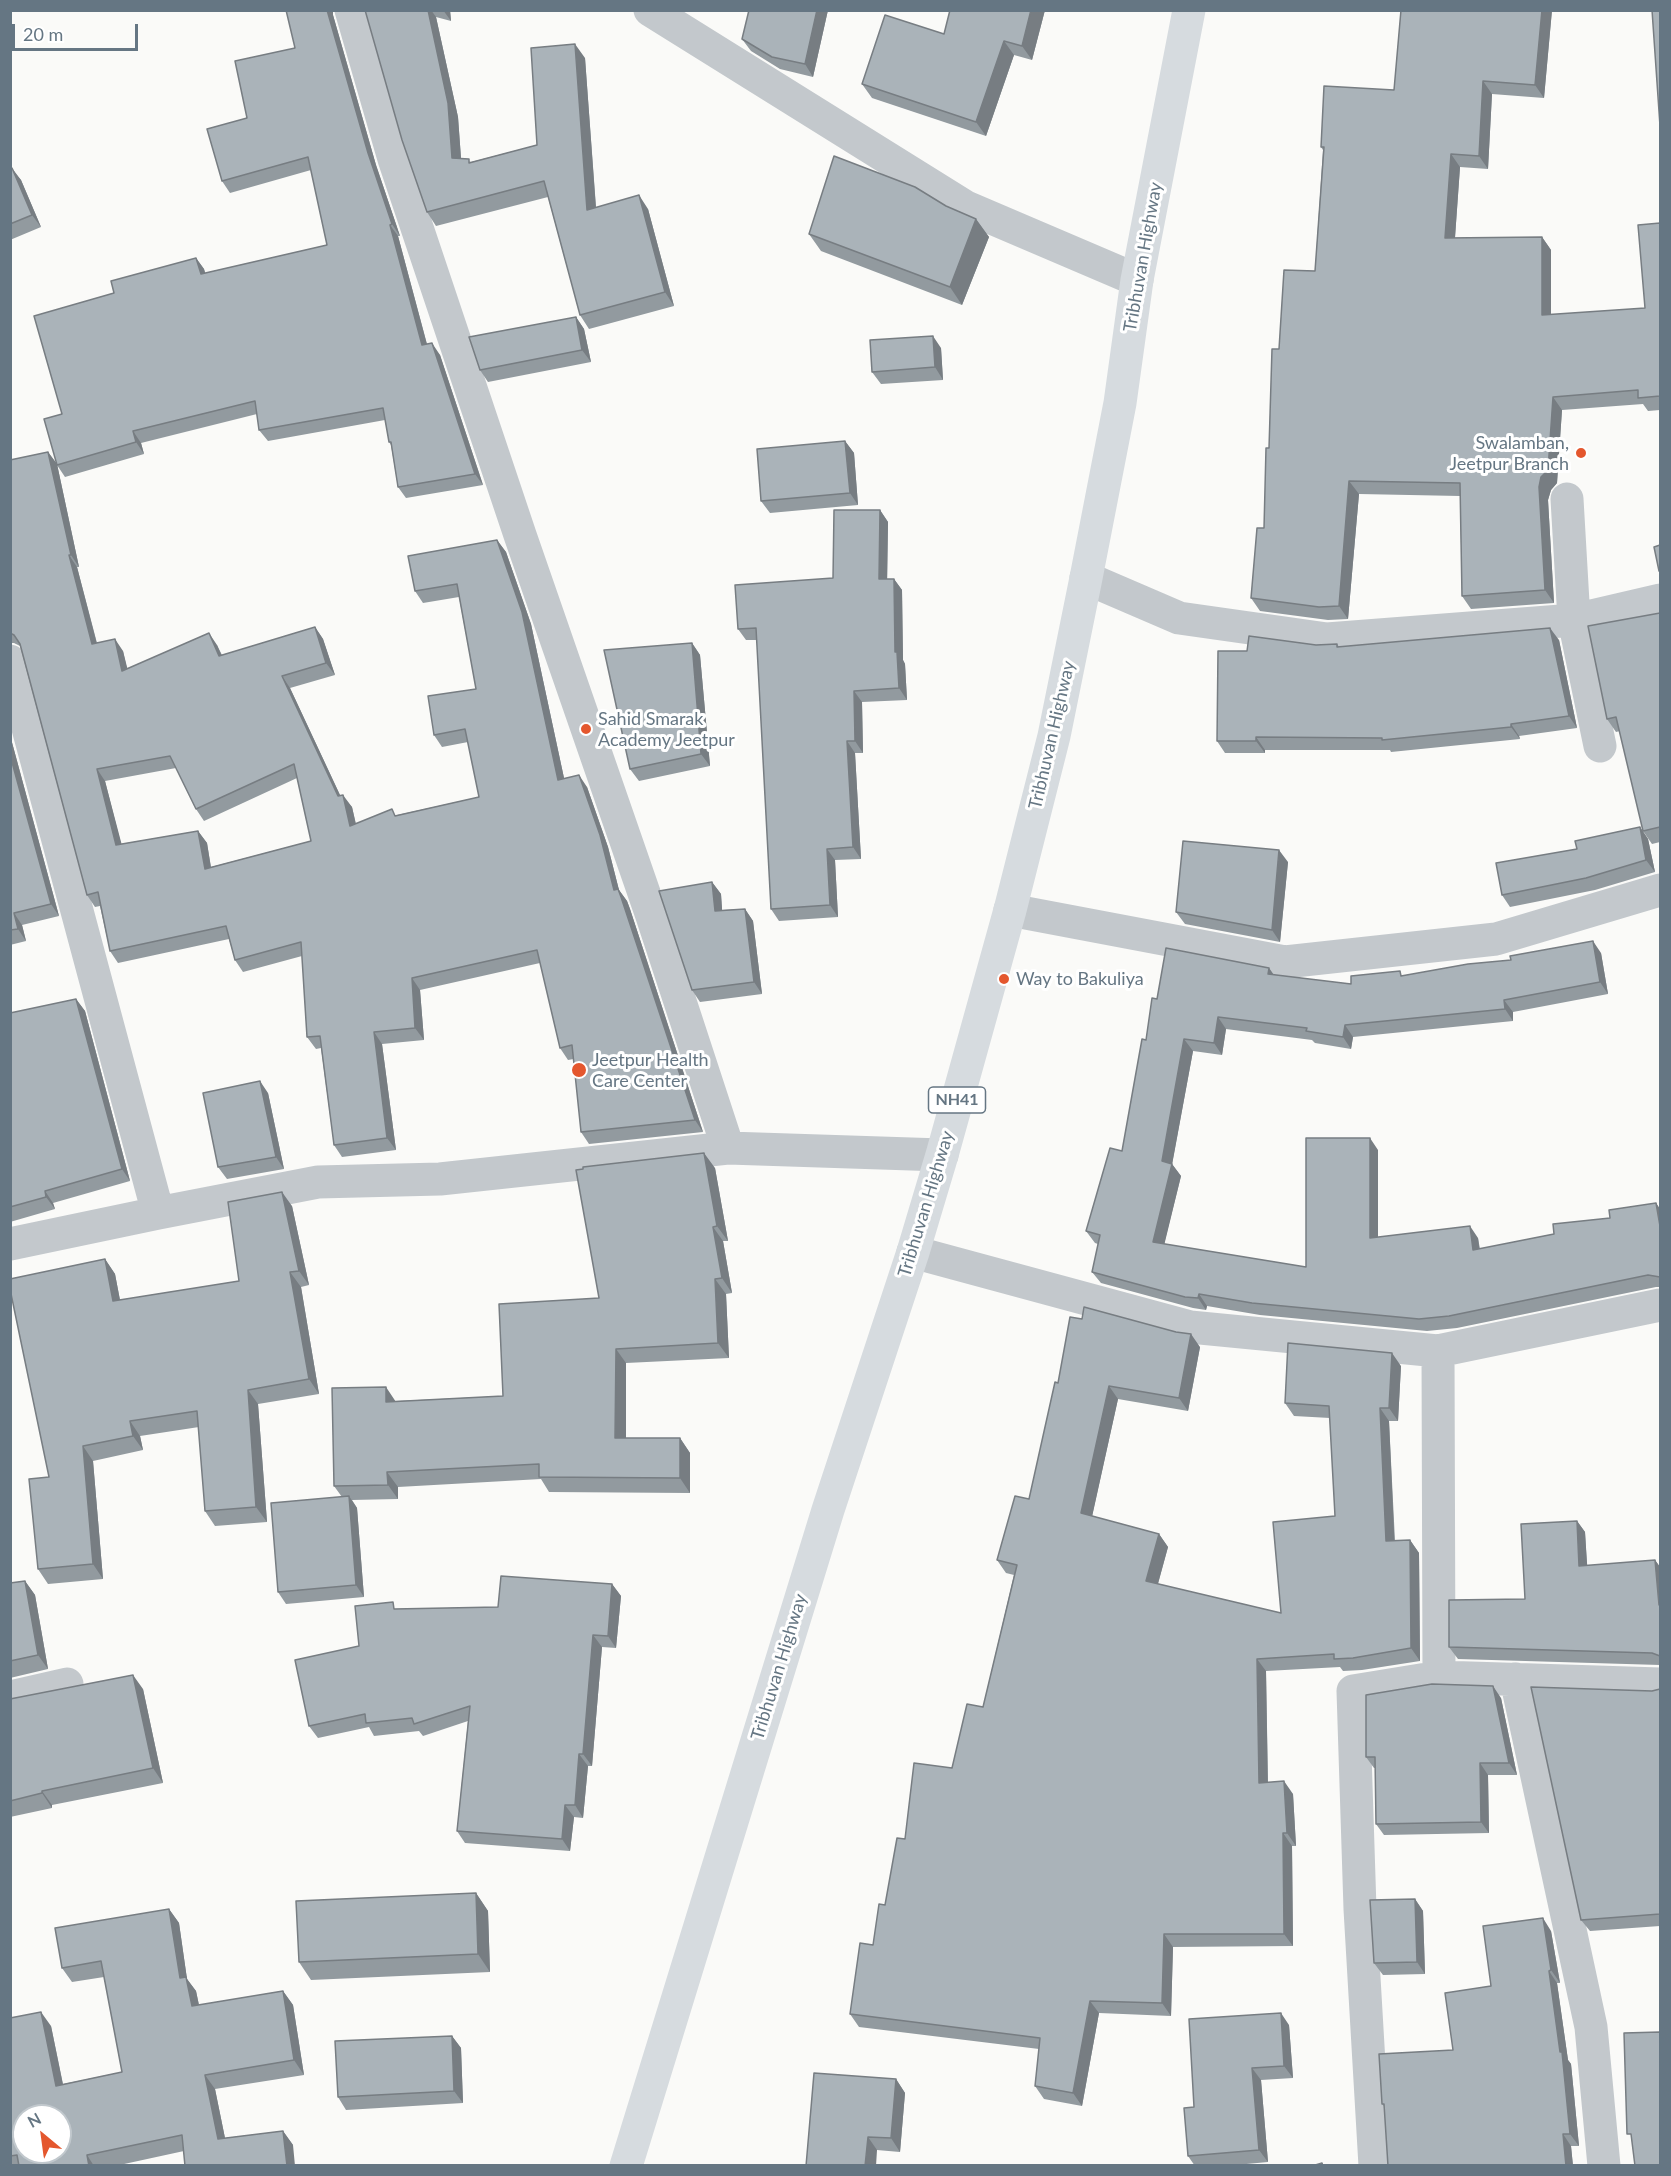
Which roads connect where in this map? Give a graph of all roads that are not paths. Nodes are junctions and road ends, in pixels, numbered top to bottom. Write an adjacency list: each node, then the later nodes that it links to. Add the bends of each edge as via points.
1 (351, 10): 13 (street, via 394,159)
2 (650, 10): 4 (street, via 966,207)
3 (1189, 10): 4 (highway, Tribhuvan Highway / NH41)
4 (1137, 280): 6 (highway, Tribhuvan Highway / NH41, via 1120,403)
5 (1567, 499): 8 (street)
6 (1086, 578): 8 (street, via 1179,618 1327,639); 12 (highway, Tribhuvan Highway / NH41, via 1054,736)
7 (1660, 600): 8 (street)
8 (1574, 620): 10 (street)
9 (10, 661): 15 (street)
10 (1600, 747)
11 (1660, 890): 12 (street, via 1496,939 1285,962)
12 (1010, 910): 14 (highway, Tribhuvan Highway / NH41)
13 (728, 1148): 14 (street); 15 (street, via 440,1179 318,1182)
14 (942, 1155): 17 (highway, Tribhuvan Highway / NH41)
15 (158, 1213): 16 (street)
16 (10, 1244)
17 (913, 1252): 19 (street, via 1190,1327); 25 (highway, Tribhuvan Highway / NH41, via 824,1521)
18 (1660, 1305): 19 (street)
19 (1438, 1352): 20 (street)
20 (1439, 1677): 21 (street); 26 (street, via 1353,1691 1360,1910)
21 (1516, 1678): 23 (street); 27 (street, via 1591,2027)
22 (67, 1684): 24 (street)
23 (1660, 1684)
24 (10, 1697)
25 (626, 2166)
26 (1375, 2166)
27 (1604, 2166)

